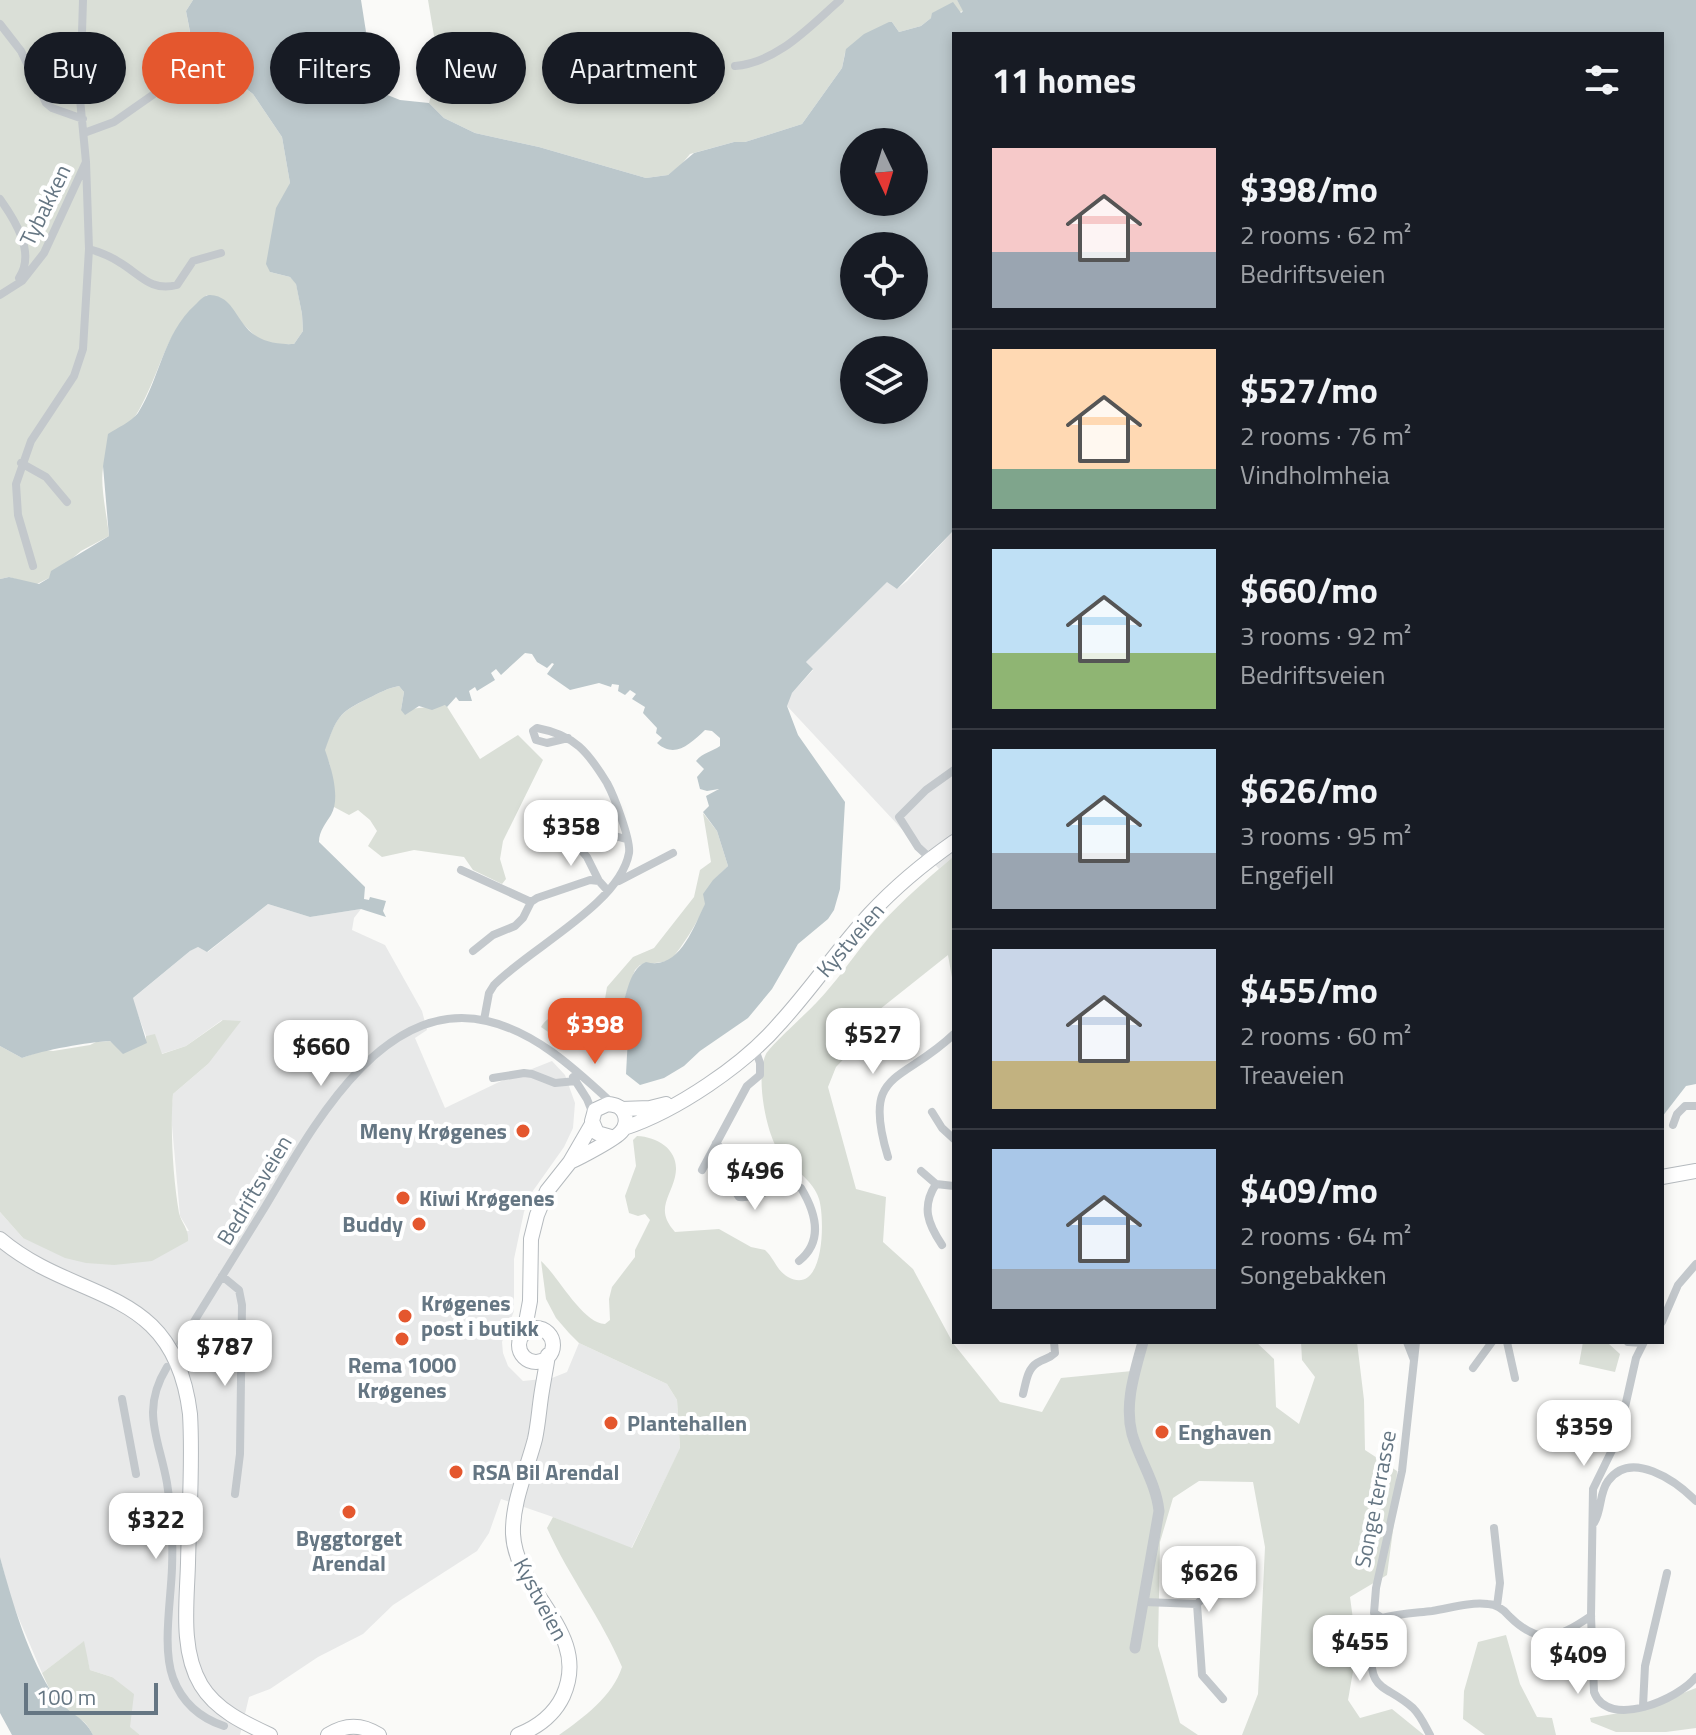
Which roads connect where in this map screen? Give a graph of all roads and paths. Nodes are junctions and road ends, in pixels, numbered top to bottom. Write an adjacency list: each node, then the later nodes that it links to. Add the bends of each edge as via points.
1 (83, 0): 6 (street, Tybakken)
2 (840, 0): 4 (street, via 788,45 752,64)
3 (0, 24): 6 (street, via 21,51 46,103)
4 (735, 66)
5 (142, 102): 7 (street, via 114,122)
6 (83, 119): 7 (street, Tybakken)
7 (84, 133): 8 (street, Tybakken)
8 (86, 162): 10 (street, Tybakken); 12 (street, Tybakken, via 44,253)
9 (0, 199): 12 (street, via 23,243)
10 (89, 249): 11 (street, via 118,260 147,284 164,287 177,285 193,261); 14 (street, Tybakken, via 86,327 78,368)
11 (221, 253)
12 (22, 281): 13 (street, Tybakken)
13 (0, 295)
14 (21, 463): 15 (street, via 46,477); 16 (street, Tybakken, via 15,500)
15 (67, 502)
16 (33, 566)
17 (568, 738): 19 (street, via 579,743 608,784)
18 (952, 771): 22 (street, via 899,817)
19 (626, 839): 24 (street, via 611,835 595,843 575,843); 25 (street, via 629,854)
20 (952, 843): 22 (main road, Kystveien)
21 (673, 853): 25 (street)
22 (931, 859): 31 (main road, Kystveien, via 871,913)
23 (461, 870): 27 (street)
24 (599, 881): 26 (street); 27 (street, via 583,881)
25 (618, 881): 26 (street)
26 (608, 891): 29 (street, via 494,985)
27 (531, 902): 28 (street, via 515,926)
28 (473, 951)
29 (484, 1020): 32 (street, Bedriftsveien, via 516,1030); 56 (street, Bedriftsveien, via 432,1023 372,1056 324,1111)
30 (952, 1036): 44 (street, via 883,1090 879,1123)
31 (755, 1049): 35 (main road, Kystveien); 43 (street, via 760,1075 747,1086)
32 (554, 1055): 34 (street, Bedriftsveien); 36 (street, Bedriftsveien)
33 (493, 1078): 34 (street, via 524,1073 555,1083)
34 (576, 1081): 39 (street, Bedriftsveien)
35 (674, 1103): 36 (main road, Kystveien, via 639,1109); 41 (main road, Kystveien)
36 (617, 1106): 39 (main road, via 599,1107); 41 (main road, via 626,1120)
37 (1696, 1106): 40 (street, via 1685,1106)
38 (932, 1112): 42 (street)
39 (593, 1119): 41 (main road, via 597,1133); 45 (main road, Kystveien)
40 (1673, 1125)
41 (618, 1133): 45 (main road, Kystveien)
42 (952, 1137)
43 (716, 1143): 46 (street); 54 (street, via 727,1156 739,1197 801,1188 816,1230 813,1247)
44 (888, 1157)
45 (570, 1162): 57 (main road, Kystveien, via 547,1191 537,1215)
46 (702, 1170)
47 (921, 1171): 50 (street)
48 (1694, 1171): 49 (main road)
49 (1664, 1177)
50 (936, 1184): 51 (street); 53 (street, via 927,1217)
51 (952, 1186)
52 (0, 1239): 95 (main road, via 32,1262 129,1307 171,1351 186,1386 190,1414 187,1613 192,1664 217,1705)
53 (942, 1245)
54 (799, 1261)
55 (1696, 1264): 58 (street, via 1678,1285)
56 (222, 1276): 61 (street, Bedriftsveien); 79 (street, Bedriftsveien, via 239,1290 242,1305)
57 (531, 1279): 59 (main road, Kystveien); 60 (main road, Kystveien)
58 (1664, 1317)
59 (545, 1330): 60 (main road); 69 (main road, via 553,1344)
60 (524, 1333): 70 (main road, via 519,1345)
61 (185, 1336)
62 (1054, 1344): 75 (street, via 1052,1357 1031,1369)
63 (1142, 1344): 85 (street, via 1131,1388 1130,1419 1159,1511)
64 (1408, 1344): 71 (street, Songe terrasse)
65 (1416, 1344): 71 (street, Songe terrasse)
66 (1491, 1344): 73 (street)
67 (1507, 1344): 74 (street)
68 (1643, 1344): 81 (street, via 1618,1438 1593,1489)
69 (548, 1355): 70 (main road, via 540,1361); 76 (main road, Kystveien)
70 (527, 1359): 76 (main road, Kystveien)
71 (1414, 1361): 88 (street, Songe terrasse, via 1402,1471 1373,1607)
72 (167, 1367): 94 (street, via 152,1411 173,1529 169,1660 188,1703)
73 (1473, 1368)
74 (1515, 1378)
75 (1023, 1394)
76 (541, 1395): 98 (main road, Kystveien, via 516,1508 514,1542 523,1573 562,1632 570,1669 557,1707)
77 (122, 1399): 78 (street)
78 (136, 1474)
79 (235, 1494)
80 (1696, 1501): 81 (street, via 1650,1470 1622,1469 1608,1481)
81 (1593, 1525): 89 (street)
82 (1494, 1528): 87 (street)
83 (1220, 1555): 86 (street, via 1218,1580)
84 (1667, 1573): 93 (street, via 1645,1666)
85 (1144, 1602): 86 (street); 90 (street)
86 (1197, 1604): 92 (street, via 1202,1675)
87 (1497, 1606): 88 (street, via 1466,1603); 89 (street, via 1534,1636 1558,1635)
88 (1377, 1616): 99 (street, Songe terrasse, via 1371,1651 1376,1682 1412,1708)
89 (1591, 1616): 93 (street, via 1596,1698 1613,1710)
90 (1135, 1648)
91 (1696, 1677): 93 (street, via 1667,1700)
92 (1223, 1699)
93 (1643, 1706)
94 (224, 1726)
95 (270, 1735)
96 (328, 1735): 97 (main road, via 356,1726)
97 (379, 1735)
98 (518, 1735)
99 (1430, 1735)

